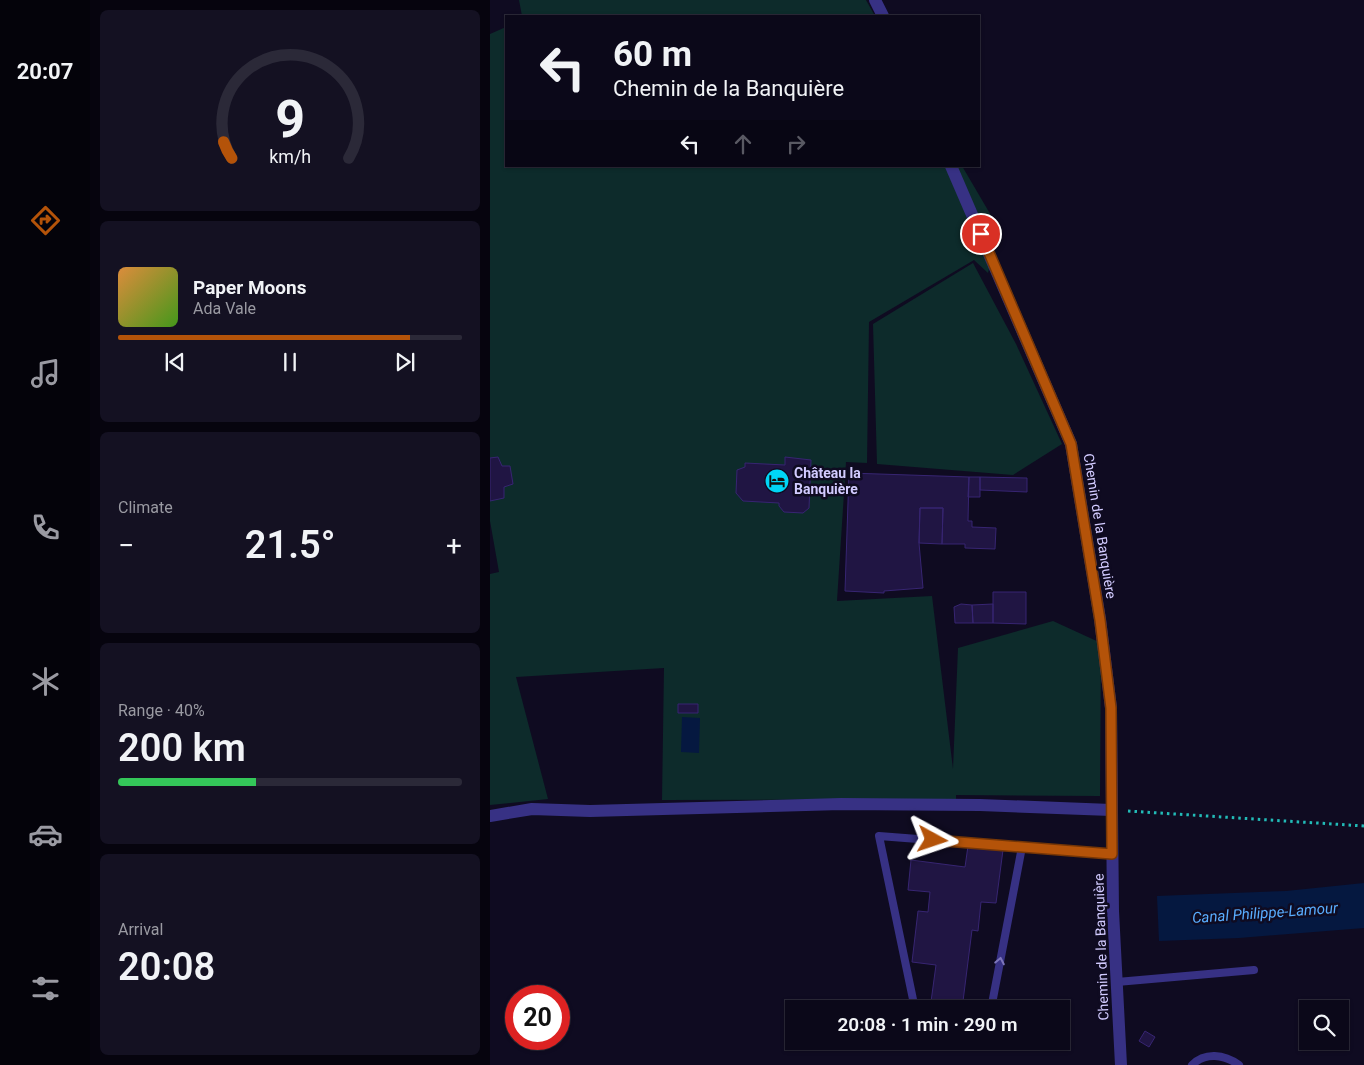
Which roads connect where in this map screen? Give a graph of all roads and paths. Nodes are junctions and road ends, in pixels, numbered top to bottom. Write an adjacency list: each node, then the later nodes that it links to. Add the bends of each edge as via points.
1 (875, 0): 2 (street)
2 (882, 15)
3 (952, 167): 4 (street, Chemin de la Banquière, via 1071,444 1111,708)
4 (1112, 810): 5 (street, via 842,804 532,809); 6 (path); 8 (street, Chemin de la Banquière)
5 (490, 816)
6 (1364, 826)
7 (1022, 847): 8 (lane); 11 (lane, via 879,836); 12 (lane, one-way to 7)
8 (1112, 854): 10 (street, Chemin de la Banquière)
9 (1254, 970): 10 (lane)
10 (1117, 982): 13 (street, Chemin de la Banquière)
11 (913, 1000)
12 (993, 1000)
13 (1121, 1065)
14 (1192, 1065): 15 (lane, via 1200,1057 1217,1056 1231,1059)
15 (1239, 1065)

